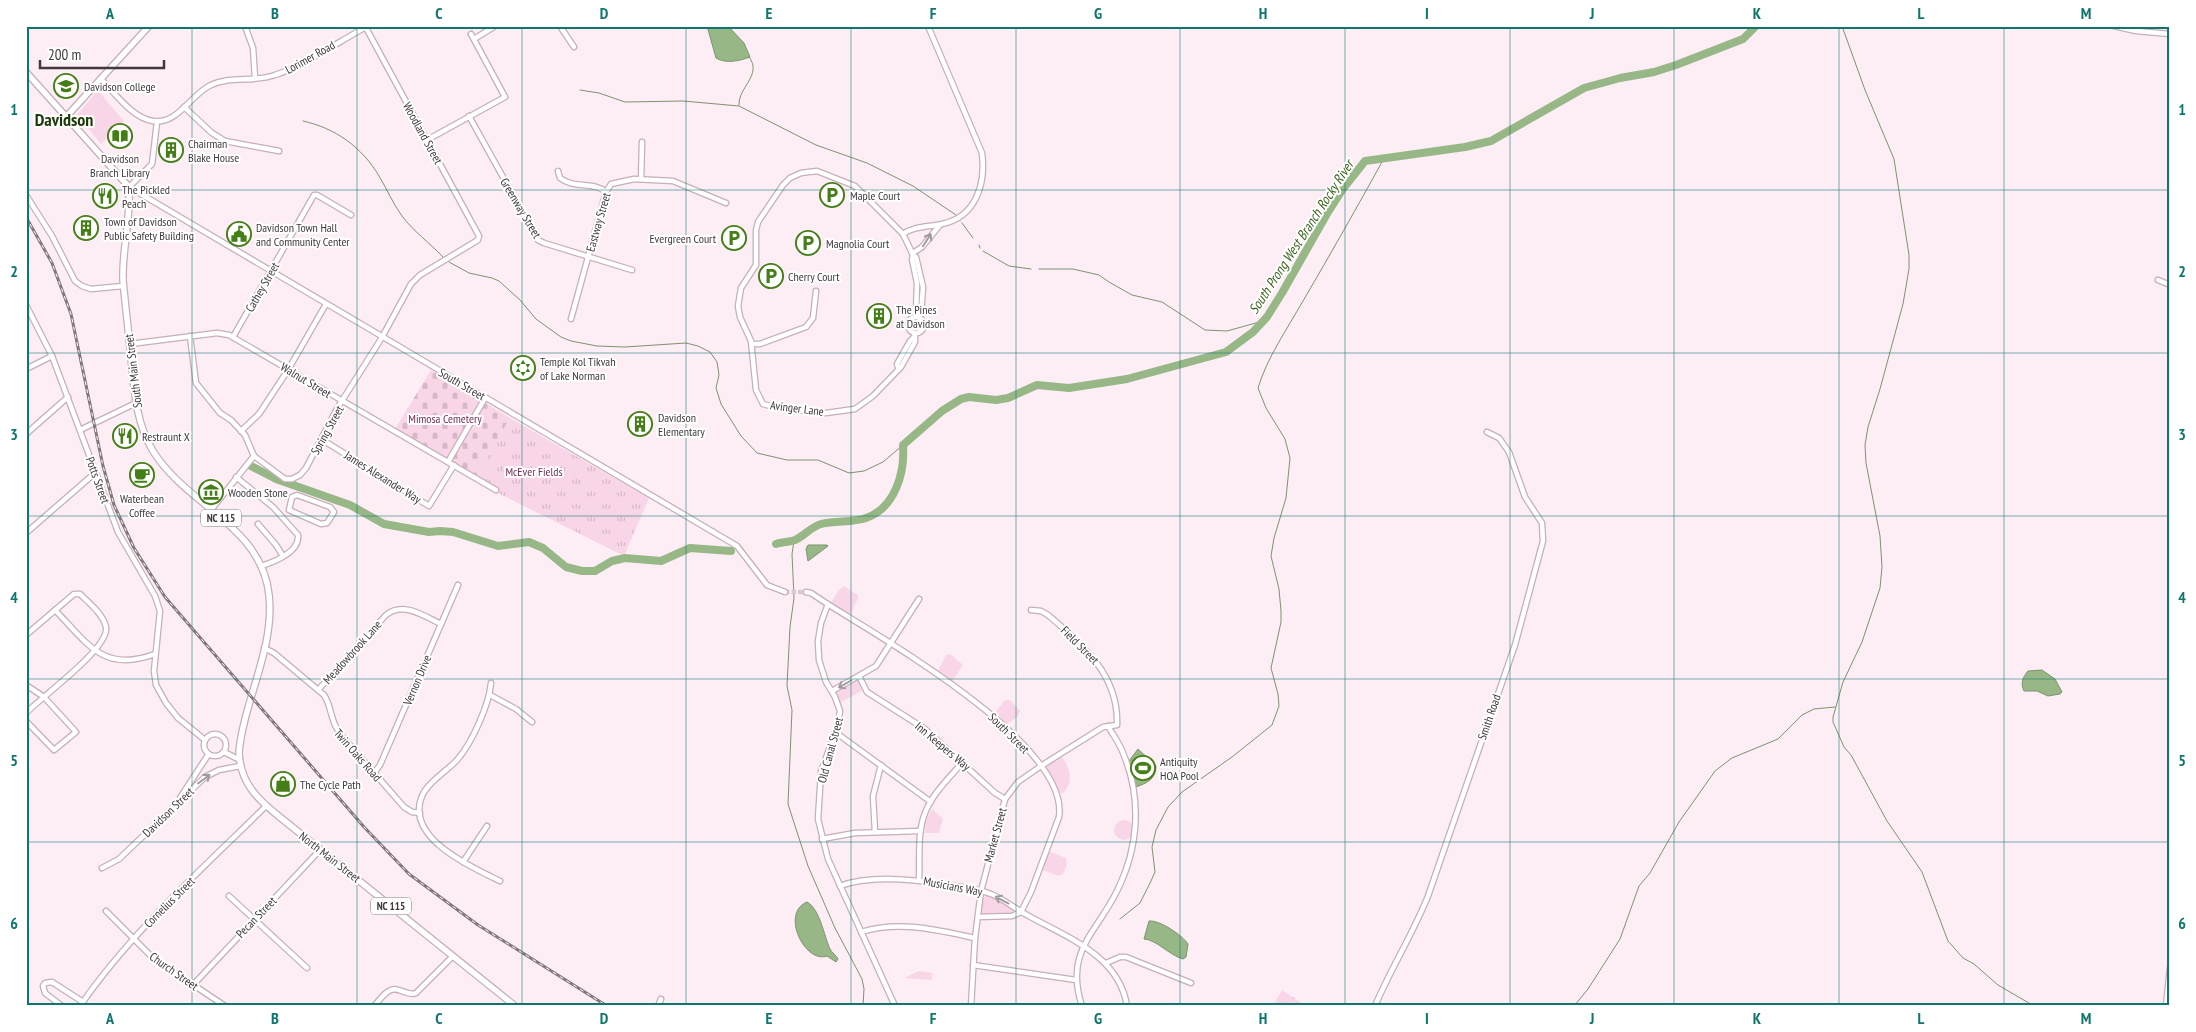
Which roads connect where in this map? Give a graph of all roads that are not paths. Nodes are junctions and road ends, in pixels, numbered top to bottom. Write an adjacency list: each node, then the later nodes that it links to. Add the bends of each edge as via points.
1 (149, 26): 13 (main road)
2 (245, 26): 12 (street, via 253,48)
3 (495, 26): 15 (street, via 473,37 504,96)
4 (560, 26): 10 (street)
5 (928, 26): 28 (street, via 982,153 984,165 983,183 974,201 957,218)
6 (2114, 26): 9 (street)
7 (365, 27): 12 (street, Lorimer Road, via 282,73); 18 (street, Woodland Street)
8 (2165, 28): 9 (street)
9 (2167, 34)
10 (574, 47)
11 (26, 72): 16 (main road)
12 (255, 78): 14 (street, Lorimer Road, via 216,83 197,94)
13 (101, 79): 16 (main road); 17 (street, via 136,114)
14 (184, 107): 17 (street, Lorimer Road, via 173,117); 20 (street, via 225,141)
15 (469, 116): 18 (street); 32 (street, Greenway Street, via 538,240)
16 (66, 117): 23 (main road)
17 (157, 122): 23 (street, via 152,164)
18 (427, 140): 30 (street, Woodland Street)
19 (642, 142): 22 (street)
20 (279, 151)
21 (558, 171): 24 (street, via 560,178 569,183 597,187)
22 (641, 179): 24 (street, Eastway Street, via 614,182); 26 (street, Eastway Street, via 673,181)
23 (129, 187): 34 (street, South Street); 37 (main road, South Main Street / NC 115)
24 (606, 192): 32 (street, Eastway Street)
25 (26, 196): 37 (street, via 52,236 75,281 91,289)
26 (726, 203)
27 (350, 215): 34 (street, Cathey Street, via 314,195)
28 (940, 225): 29 (street); 31 (street, one-way to 28)
29 (903, 234): 31 (street, Avinger Lane); 48 (street, Avinger Lane, via 851,184 817,171 801,172 790,178 758,222 756,265 738,298 738,311)
30 (478, 239): 46 (street, Spring Street, via 415,279)
31 (913, 254): 41 (street, Avinger Lane)
32 (588, 257): 33 (street, Greenway Street); 42 (street, Eastway Street)
33 (632, 270)
34 (271, 272): 39 (street, South Street); 45 (street, Cathey Street)
35 (2158, 280): 36 (street)
36 (2170, 285)
37 (123, 286): 47 (main road, South Main Street / NC 115)
38 (816, 292): 48 (street, via 813,318 806,327)
39 (326, 304): 46 (street, South Street); 51 (street)
40 (26, 305): 49 (street, Potts Street)
41 (918, 316): 43 (street, via 924,327); 43 (street, via 908,324)
42 (571, 319)
43 (915, 335): 48 (street, Avinger Lane, via 898,367 873,396 855,409 826,412 764,404 756,390)
44 (190, 336): 45 (street, Walnut Street, via 217,333); 47 (street, Walnut Street); 57 (street, Spring Street, via 196,383 220,413)
45 (233, 337): 51 (street, Walnut Street)
46 (382, 337): 53 (street, South Street); 54 (street, Spring Street)
47 (130, 344): 55 (main road, South Main Street / NC 115)
48 (752, 344)
49 (52, 356): 50 (street); 52 (street, Potts Street)
50 (26, 369)
51 (288, 370): 54 (street, Walnut Street); 57 (street, via 259,414)
52 (68, 398): 56 (street, Potts Street); 59 (street)
53 (485, 398): 62 (street); 75 (street, South Street, via 737,546 767,585)
54 (342, 401): 60 (street, Spring Street); 62 (street, Walnut Street)
55 (136, 403): 56 (street); 67 (main road, South Main Street / NC 115, via 142,427 156,456 172,476)
56 (80, 430): 64 (street, Potts Street)
57 (241, 431): 61 (street, Spring Street)
58 (1488, 432): 153 (street, Smith Road, via 1499,438 1509,452 1525,497 1542,523 1543,541 1517,638 1437,870 1421,914)
59 (26, 434)
60 (321, 439): 61 (street, Spring Street, via 306,468 292,479 279,476); 63 (street, James Alexander Way, via 429,506)
61 (254, 456): 65 (street)
62 (448, 462): 63 (street, Walnut Street)
63 (454, 465): 66 (street, Walnut Street)
64 (95, 473): 71 (street); 86 (street, Potts Street, via 120,537 160,610)
65 (236, 477): 67 (street); 69 (street)
66 (496, 490)
67 (211, 510): 73 (main road, South Main Street / NC 115, via 247,542)
68 (290, 510): 68 (street, via 292,497 298,495 330,507 334,512 327,524 321,524); 69 (street)
69 (283, 517): 72 (street, via 299,540)
70 (258, 524): 72 (street)
71 (26, 533)
72 (283, 556): 73 (street)
73 (261, 566): 84 (main road, South Main Street / NC 115, via 270,606)
74 (458, 585): 81 (street, Vernon Drive)
75 (785, 592)
76 (806, 592): 78 (street, South Street)
77 (920, 599): 83 (street)
78 (828, 604): 83 (street, South Street); 91 (street, Old Canal Street, via 818,641 819,660)
79 (55, 610): 82 (street); 85 (street); 85 (street, via 74,594 80,594 102,618 106,628)
80 (1031, 610): 98 (street, Field Street, via 1048,615 1097,661 1116,704)
81 (441, 624): 90 (street, Meadowbrook Lane, via 405,609 393,610); 108 (street, Vernon Drive)
82 (26, 635)
83 (891, 645): 87 (street, via 876,666); 107 (street, South Street, via 972,699 1008,730)
84 (264, 648): 90 (street, Twin Oaks Road); 95 (main road, South Main Street / NC 115)
85 (96, 650): 86 (street, via 109,658 124,661); 93 (street)
86 (154, 654): 101 (street, Potts Street, via 156,685 166,703 178,718)
87 (858, 676): 91 (street, one-way to 91); 104 (street, Inn Keepers Way, via 867,692 925,729)
88 (491, 683): 92 (street)
89 (26, 685): 93 (street)
90 (318, 690): 108 (street, Twin Oaks Road, via 329,703 334,727)
91 (832, 692): 100 (street, Old Canal Street, via 840,710)
92 (490, 695): 97 (street); 113 (street, via 462,753 424,794)
93 (44, 697): 94 (street); 96 (street, via 76,732 54,750)
94 (26, 713)
95 (246, 720): 105 (main road, North Main Street / NC 115)
96 (26, 721)
97 (532, 722)
98 (1117, 725): 99 (street, Market Street)
99 (1108, 726): 107 (street, Market Street); 133 (street, via 1123,752 1134,787 1137,819 1134,842 1117,891)
100 (835, 732): 106 (street); 117 (street, Old Canal Street, via 821,772 818,819)
101 (205, 740): 102 (street, via 212,734 221,736 226,744); 103 (street, via 203,748)
102 (224, 752): 103 (street, via 215,757); 105 (street)
103 (208, 755): 111 (street)
104 (963, 762): 109 (street, Inn Keepers Way); 110 (street)
105 (240, 763): 111 (street, Davidson Street, one-way to 105, via 211,773); 112 (main road, North Main Street / NC 115, via 251,791)
106 (881, 765): 110 (street); 116 (street, via 873,796)
107 (1041, 766): 109 (street, Market Street, via 1018,782); 127 (street, South Street, via 1057,791 1061,805)
108 (374, 773): 113 (street, Twin Oaks Road, via 404,807)
109 (1005, 799): 124 (street, Market Street)
110 (931, 802): 115 (street)
111 (175, 805): 120 (street, Davidson Street, via 119,859)
112 (266, 806): 118 (main road, North Main Street / NC 115); 131 (street, Cornelius Street)
113 (420, 813): 119 (street, via 432,839)
114 (487, 826): 119 (street)
115 (920, 831): 116 (street); 121 (street)
116 (875, 832): 117 (street)
117 (822, 840): 123 (street, Old Canal Street)
118 (320, 850): 129 (street, Pecan Street); 134 (main road, North Main Street / NC 115)
119 (463, 862): 122 (street)
120 (102, 868)
121 (919, 880): 123 (street, Musicians Way, via 862,881); 124 (street, Musicians Way)
122 (500, 882)
123 (840, 886): 130 (street, Old Canal Street)
124 (982, 891): 127 (street, Musicians Way, one-way to 124, via 1017,907); 128 (street, Market Street)
125 (229, 896): 129 (street)
126 (106, 911): 131 (street, Church Street)
127 (1021, 912): 128 (street, via 1012,916); 133 (street, Musicians Way)
128 (978, 916): 132 (street, Market Street)
129 (254, 919): 137 (street); 141 (street, Pecan Street)
130 (861, 932): 132 (street, via 878,926 902,926); 149 (street, Old Canal Street)
131 (133, 938): 141 (street, Church Street, via 153,958); 143 (street, Cornelius Street)
132 (975, 938): 136 (street, Market Street)
133 (1083, 946): 135 (street, Musicians Way); 139 (street)
134 (453, 956): 146 (street, via 416,993 393,989); 147 (main road, North Main Street / NC 115)
135 (1106, 963): 140 (street, via 1126,957); 152 (street, Musicians Way, via 1123,988)
136 (973, 965): 139 (street); 150 (street, Market Street)
137 (307, 968)
138 (2170, 968): 154 (street)
139 (1076, 980): 151 (street)
140 (1191, 983)
141 (193, 985): 145 (street, Church Street)
142 (661, 1000): 148 (street)
143 (81, 1004): 144 (street, via 52,982 45,982 45,993)
144 (62, 1006)
145 (225, 1006)
146 (374, 1006)
147 (515, 1006)
148 (658, 1006)
149 (895, 1006)
150 (971, 1006)
151 (1082, 1006)
152 (1127, 1006)
153 (1375, 1006)
154 (2166, 1006)

